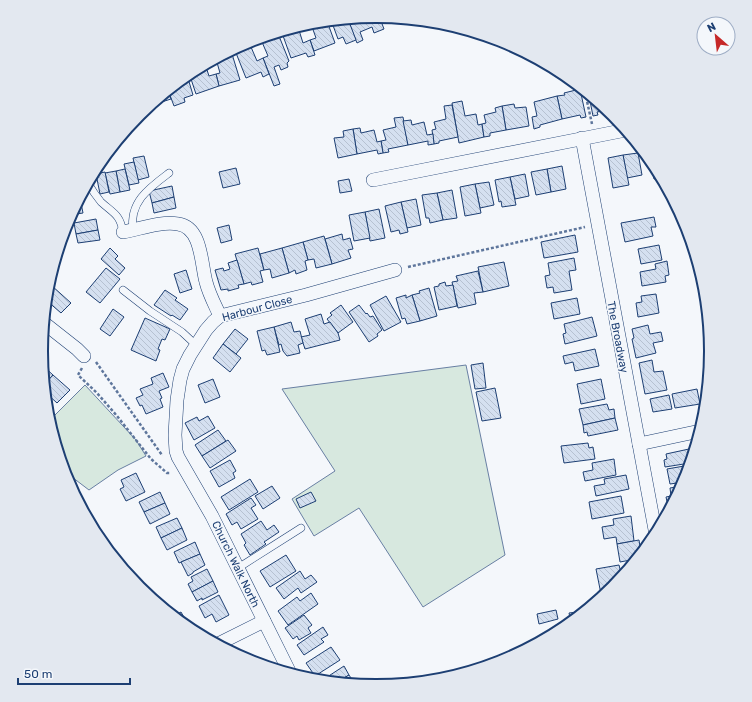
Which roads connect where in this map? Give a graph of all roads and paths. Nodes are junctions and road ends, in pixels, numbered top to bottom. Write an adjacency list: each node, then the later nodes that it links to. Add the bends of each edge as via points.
1 (585, 99): 3 (path)
2 (619, 131): 3 (street)
3 (588, 137): 5 (street); 7 (street, The Broadway)
4 (169, 173): 8 (lane, via 148,190 138,203)
5 (373, 180)
6 (91, 189): 8 (lane, via 96,197 117,215)
7 (597, 225): 9 (path); 16 (street, The Broadway)
8 (128, 231): 11 (street, via 178,224 194,234 206,284)
9 (395, 270): 11 (street, Harbour Close)
10 (123, 290): 13 (lane)
11 (220, 316): 13 (street, Harbour Close)
12 (49, 328): 14 (street)
13 (196, 345): 17 (street, Harbour Close, via 183,369 178,388 175,445)
14 (80, 352): 17 (path, via 96,362 162,455); 18 (path, via 83,366 78,376 97,393 151,459 167,473)
15 (694, 433): 16 (street)
16 (639, 444): 19 (street, The Broadway)
17 (178, 457): 18 (street, Church Walk North)
18 (185, 472): 21 (street, Church Walk North, via 212,516)
19 (654, 525)
20 (301, 528): 21 (lane)
21 (238, 568): 22 (street, Church Walk North)
22 (264, 621): 23 (street); 24 (street, Church Walk North)
23 (224, 641)
24 (287, 667)

